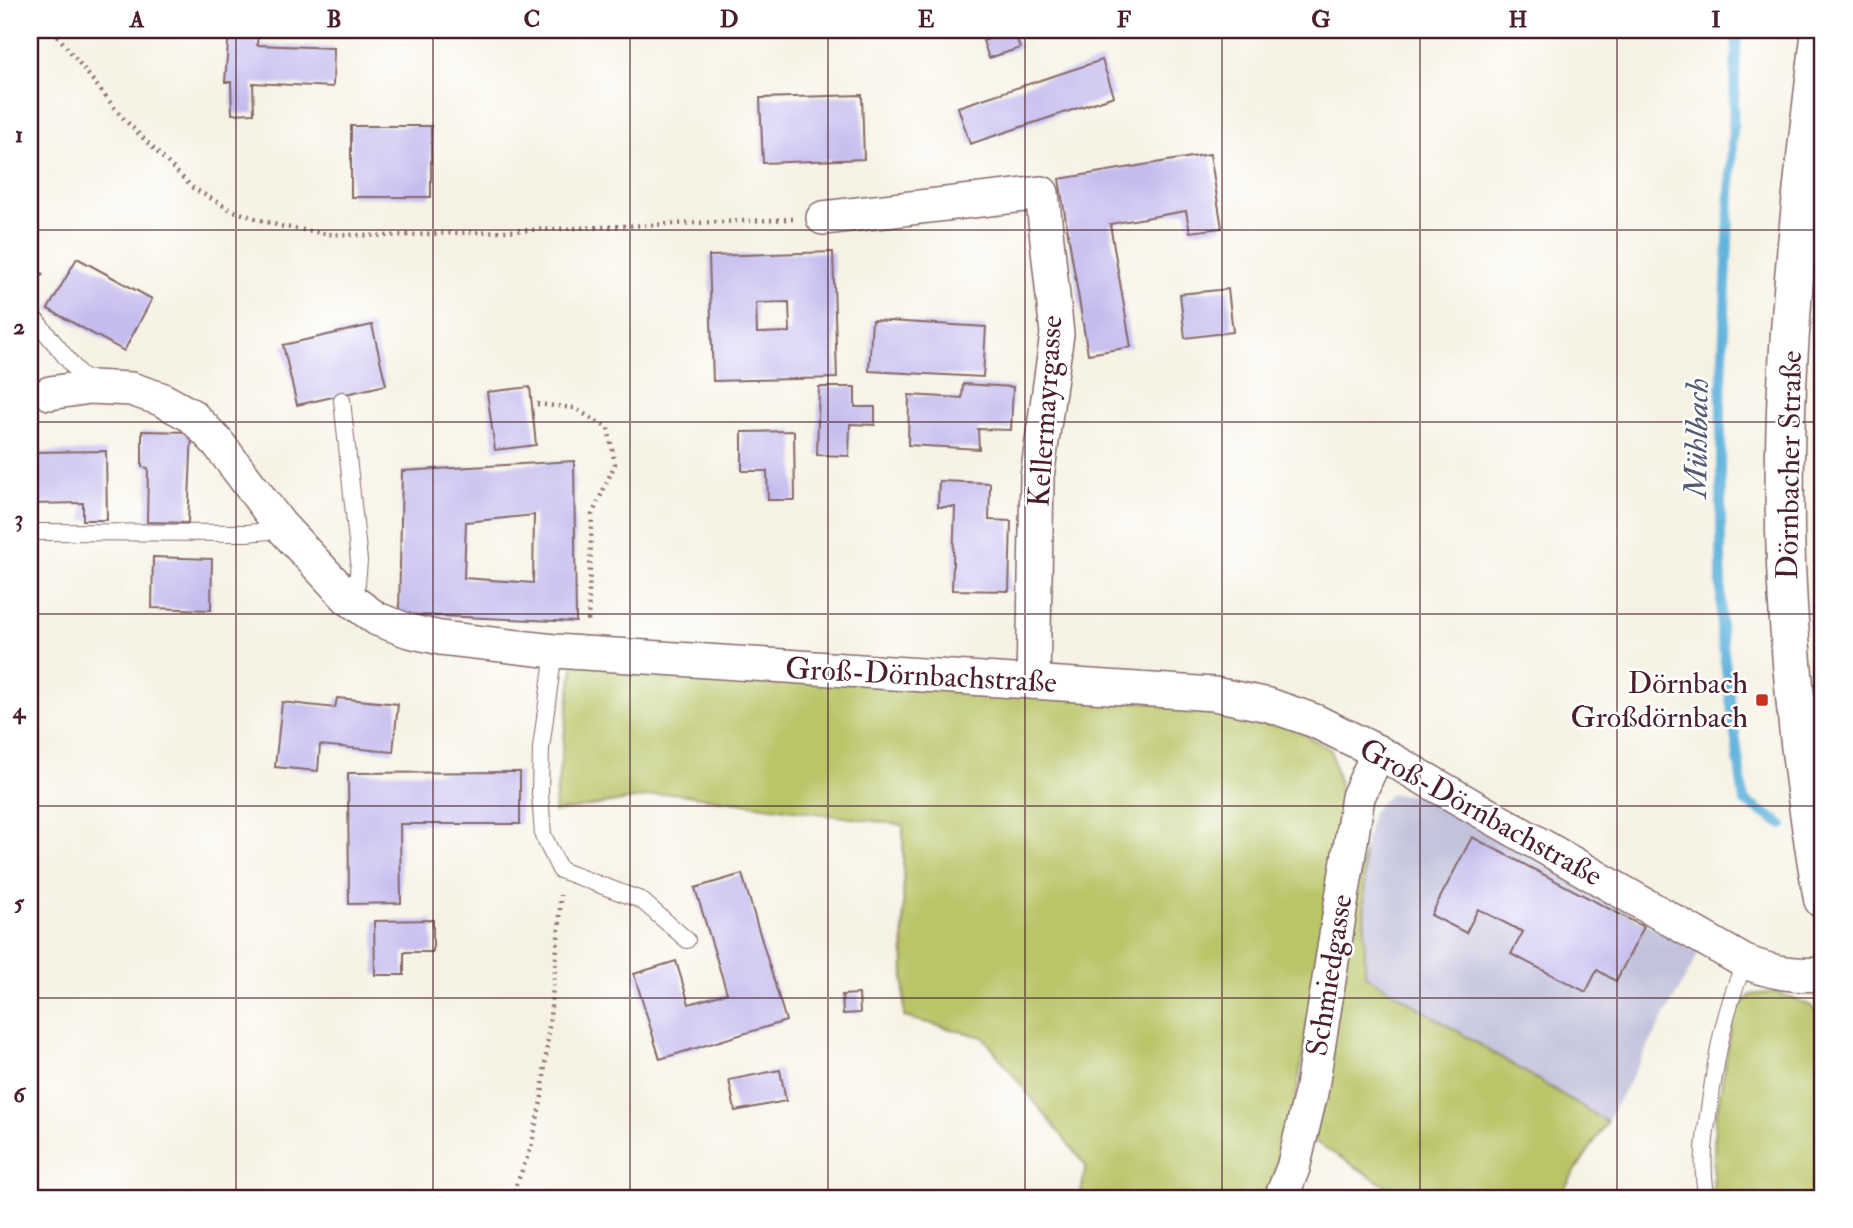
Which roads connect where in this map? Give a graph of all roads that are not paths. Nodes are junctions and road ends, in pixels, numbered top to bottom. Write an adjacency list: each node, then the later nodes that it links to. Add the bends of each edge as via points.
1 (1821, 30): 12 (street, Dörnbacher Straße, via 1805,160 1784,451 1785,552)
2 (823, 218): 11 (street, Kellermayrgasse, via 1042,193 1057,334 1037,477)
3 (30, 313): 4 (lane)
4 (90, 387): 5 (street, Groß-Dörnbachstraße); 7 (street, Groß-Dörnbachstraße, via 131,388 192,416)
5 (50, 393)
6 (342, 400): 9 (lane, via 359,561 357,584)
7 (280, 525): 8 (lane, via 247,533); 9 (street, Groß-Dörnbachstraße)
8 (38, 532)
9 (348, 598): 10 (street, Groß-Dörnbachstraße, via 377,619 409,631)
10 (554, 651): 11 (street, Groß-Dörnbachstraße); 15 (lane, via 541,748 543,835 560,870 641,900)
11 (1033, 682): 13 (street, Groß-Dörnbachstraße, via 1214,694 1269,705 1315,721)
12 (1810, 713): 14 (street, Dörnbacher Straße, via 1805,789)
13 (1378, 752): 16 (street, Groß-Dörnbachstraße); 18 (street, Schmiedgasse, via 1358,797 1311,1093)
14 (1823, 899)
15 (687, 940)
16 (1745, 962): 17 (street, Groß-Dörnbachstraße, via 1775,973); 19 (lane, via 1720,1035 1703,1147)
17 (1823, 974)
18 (1282, 1198)
19 (1707, 1198)

